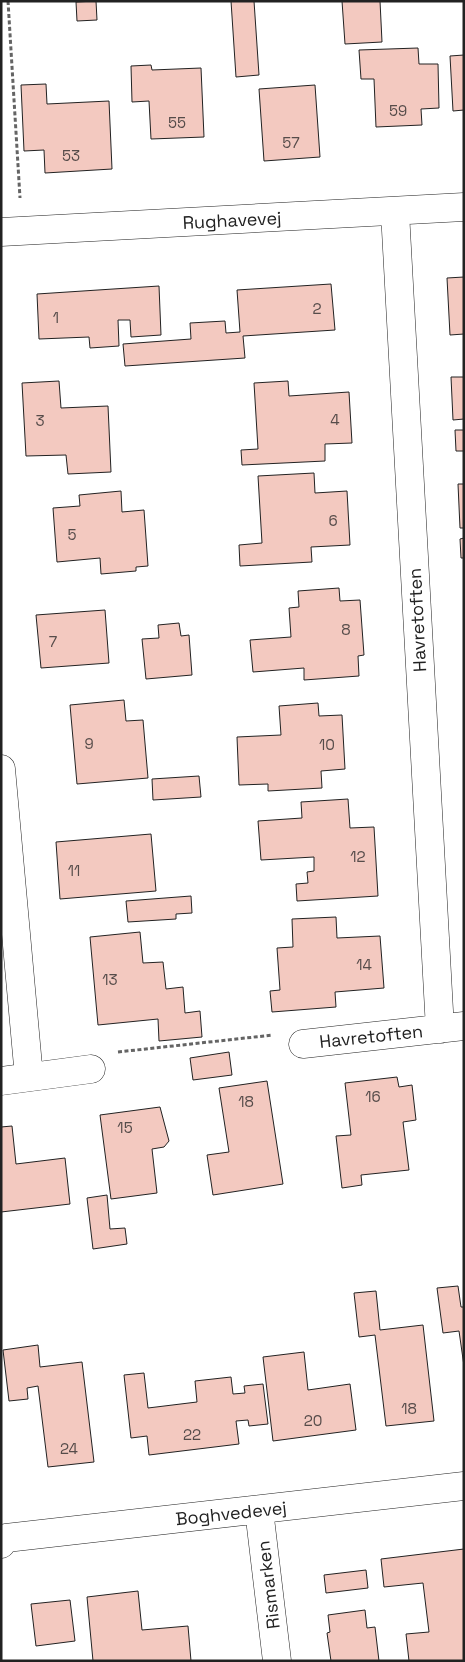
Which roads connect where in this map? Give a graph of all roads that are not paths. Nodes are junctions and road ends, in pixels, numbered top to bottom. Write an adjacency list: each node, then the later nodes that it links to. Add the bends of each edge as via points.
1 (464, 208): 2 (street, Rughavevej)
2 (395, 212): 3 (street, Rughavevej); 5 (street, Havretoften)
3 (12, 231)
4 (1, 769): 8 (street)
5 (452, 1027): 6 (street, Havretoften)
6 (302, 1044)
7 (91, 1069): 8 (street)
8 (28, 1077): 9 (street)
9 (1, 1081)
10 (464, 1486): 11 (street, Boghvedevej)
11 (259, 1510): 12 (street, Boghvedevej); 13 (street, Rismarken)
12 (4, 1541)
13 (277, 1661)

